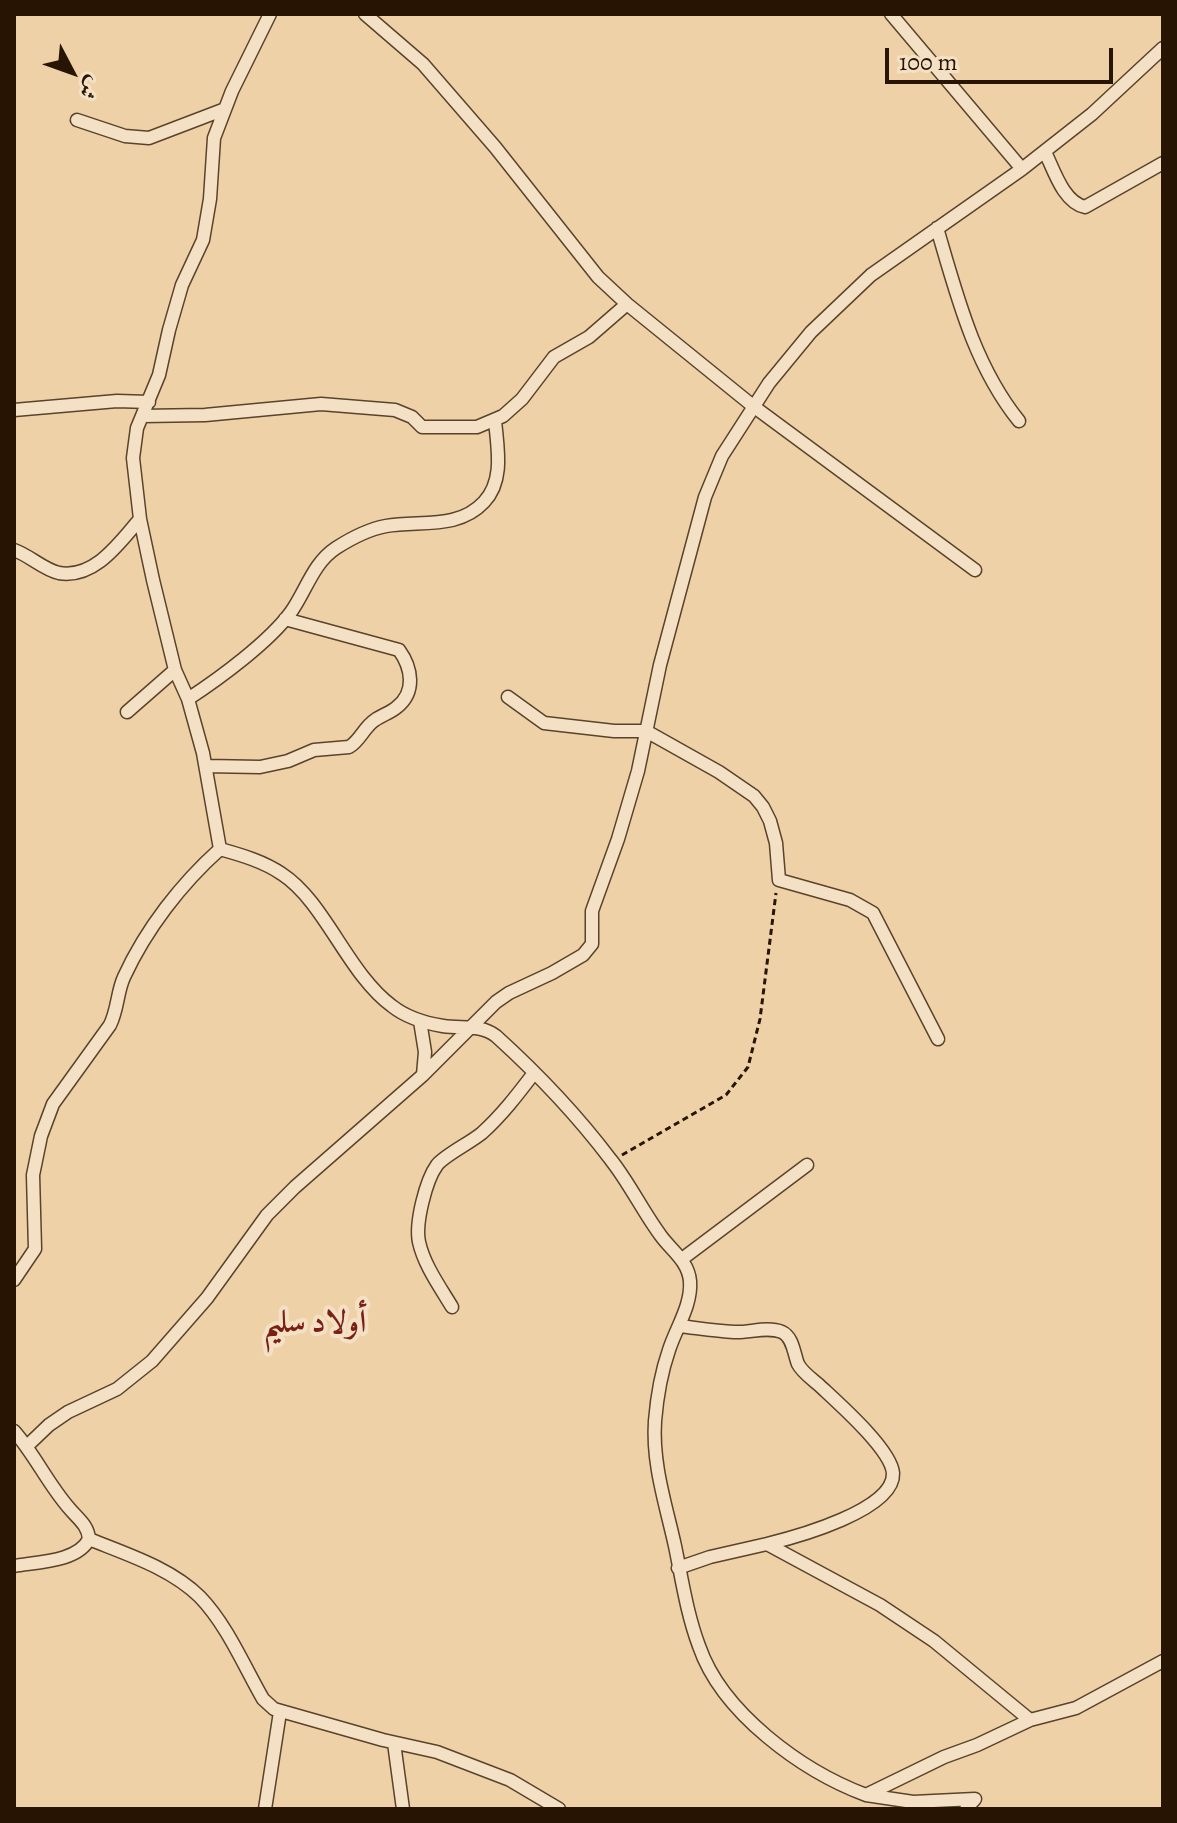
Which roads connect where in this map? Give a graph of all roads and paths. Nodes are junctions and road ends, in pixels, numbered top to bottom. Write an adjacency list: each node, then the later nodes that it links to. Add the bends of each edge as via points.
1 (270, 14): 5 (street)
2 (365, 14): 11 (street, via 423,64 598,277)
3 (891, 14): 9 (street)
4 (1163, 48): 7 (street)
5 (225, 109): 6 (street, via 149,138); 12 (street, via 214,138 203,240 182,285)
6 (77, 120)
7 (1045, 152): 8 (street, via 1062,188 1085,207); 9 (street)
8 (1163, 163)
9 (1022, 169): 10 (street)
10 (937, 228): 13 (street, via 830,312); 17 (street, via 974,343)
11 (627, 304): 13 (street); 16 (street, via 589,337 554,357 522,399)
12 (149, 402): 14 (street); 15 (street)
13 (753, 406): 20 (street); 26 (street, via 722,456 705,497)
14 (14, 410)
15 (142, 416): 16 (street, via 321,404 395,410 422,427 477,427); 18 (street, via 133,458)
16 (495, 420): 21 (street, via 499,471 485,501 443,523 383,526 335,548 316,567)
17 (1019, 421)
18 (140, 519): 19 (street, via 103,559 73,573 57,573); 22 (street)
19 (14, 550)
20 (975, 570)
21 (285, 619): 24 (street, via 229,671); 27 (street, via 399,650 411,680 406,699 376,719 349,747 314,750 260,767)
22 (175, 670): 24 (street); 25 (street)
23 (508, 697): 26 (street, via 544,723)
24 (188, 699): 27 (street)
25 (127, 712)
26 (646, 731): 29 (street, via 754,796 770,821); 31 (street, via 618,839 592,911 592,944 583,955 509,993)
27 (206, 766): 28 (street)
28 (220, 849): 30 (street, via 283,874 377,992); 38 (street, via 197,870 138,947 121,982 110,1025 53,1104 33,1175 35,1249)
29 (778, 878): 32 (street, via 850,900 873,913); 35 (path, via 760,1019 748,1067 726,1095)
30 (420, 1021): 31 (street); 34 (street)
31 (471, 1027): 33 (street, via 490,1031); 34 (street)
32 (938, 1039)
33 (534, 1073): 35 (street); 39 (street, via 484,1131 444,1159 430,1178 417,1227 419,1244)
34 (423, 1075): 42 (street, via 267,1215 207,1298 152,1361 117,1389 68,1412)
35 (612, 1161): 37 (street)
36 (807, 1165): 37 (street)
37 (682, 1259): 40 (street, via 690,1283)
38 (14, 1280)
39 (452, 1307)
40 (679, 1326): 44 (street, via 736,1332 768,1329 788,1336 799,1367 856,1420 893,1472 891,1487 882,1498 822,1527); 46 (street, via 662,1371 655,1423 658,1474)
41 (14, 1431): 42 (street)
42 (27, 1446): 43 (street)
43 (89, 1539): 45 (street, via 80,1551); 48 (street, via 153,1566 200,1597 263,1699)
44 (767, 1544): 46 (street); 49 (street, via 880,1605 934,1641)
45 (14, 1566)
46 (678, 1568): 51 (street, via 699,1649 724,1693 785,1752)
47 (1163, 1661): 49 (street, via 1076,1708)
48 (280, 1712): 50 (street); 53 (street)
49 (1030, 1720): 51 (street)
50 (394, 1743): 54 (street); 55 (street, via 437,1752 510,1780)
51 (866, 1795): 52 (street)
52 (979, 1804): 56 (street)
53 (265, 1809)
54 (403, 1809)
55 (559, 1809)
56 (966, 1809)

